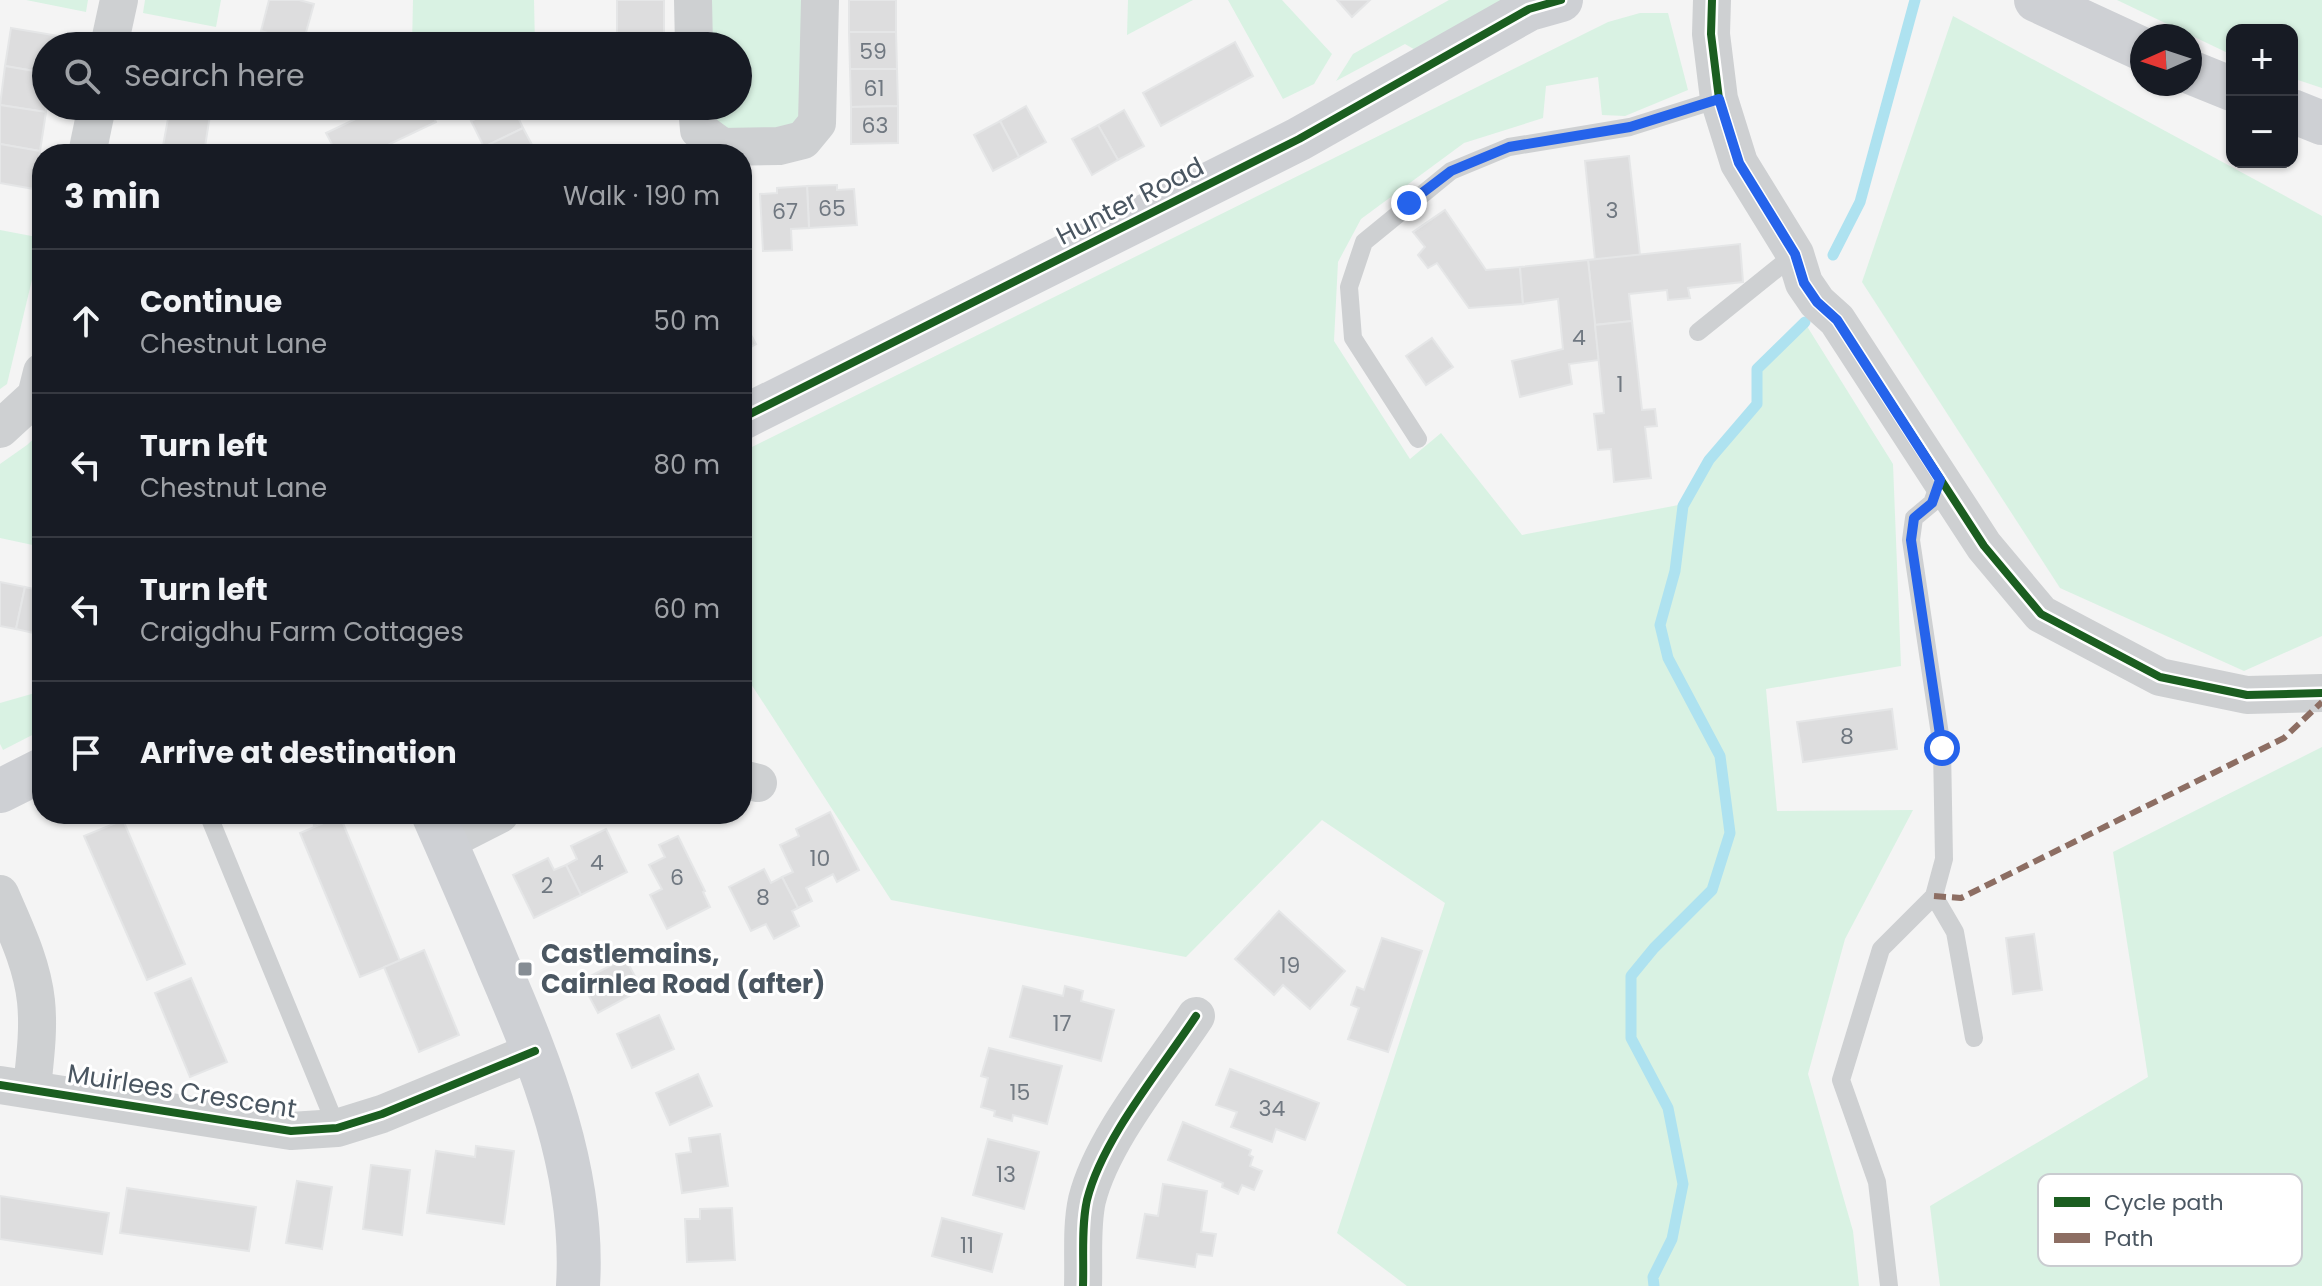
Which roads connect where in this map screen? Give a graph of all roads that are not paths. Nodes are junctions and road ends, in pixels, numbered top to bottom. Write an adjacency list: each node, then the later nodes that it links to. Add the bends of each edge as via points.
1 (119, 0): 8 (street)
2 (693, 0): 9 (street)
3 (820, 0): 20 (street, via 817,123 803,140)
4 (1691, 0): 7 (street)
5 (2036, 0): 10 (street)
6 (1542, 3): 24 (street, Hunter Road, via 1299,139)
7 (1712, 17): 13 (street)
8 (112, 32)
9 (694, 32)
10 (2130, 43)
11 (2202, 77): 12 (street)
12 (2226, 87)
13 (1719, 99): 21 (street, via 1739,163); 26 (lane, via 1630,127 1509,147 1451,171 1364,242 1349,287 1353,338)
14 (2298, 113): 17 (street)
15 (94, 120): 18 (street)
16 (698, 120): 19 (street, via 699,130)
17 (2322, 123)
18 (89, 144)
19 (718, 144)
20 (752, 146)
21 (1795, 254): 22 (lane); 27 (street, via 1804,283 1837,320)
22 (1698, 332)
23 (32, 400): 25 (street)
24 (752, 413)
25 (0, 429)
26 (1418, 439)
27 (1940, 480): 28 (street, via 1984,546 2041,614 2160,677 2247,695); 34 (lane, via 1932,503 1914,518 1911,540 1942,748 1944,859)
28 (2322, 693)
29 (32, 775): 30 (street)
30 (0, 791)
31 (212, 824): 39 (lane)
32 (439, 828): 37 (street)
33 (0, 894): 38 (street, Muirlees Crescent, via 28,964 36,1000 36,1038)
34 (1934, 896): 36 (lane, via 1955,932); 42 (lane, via 1881,949 1841,1080 1877,1182)
35 (1196, 1016): 41 (street, via 1095,1174 1086,1204)
36 (1974, 1038)
37 (535, 1051): 39 (street, Muirlees Crescent); 40 (street, via 562,1132 577,1216)
38 (16, 1086): 39 (street, Muirlees Crescent, via 291,1131)
39 (337, 1128)
40 (578, 1286)
41 (1083, 1286)
42 (1889, 1286)

